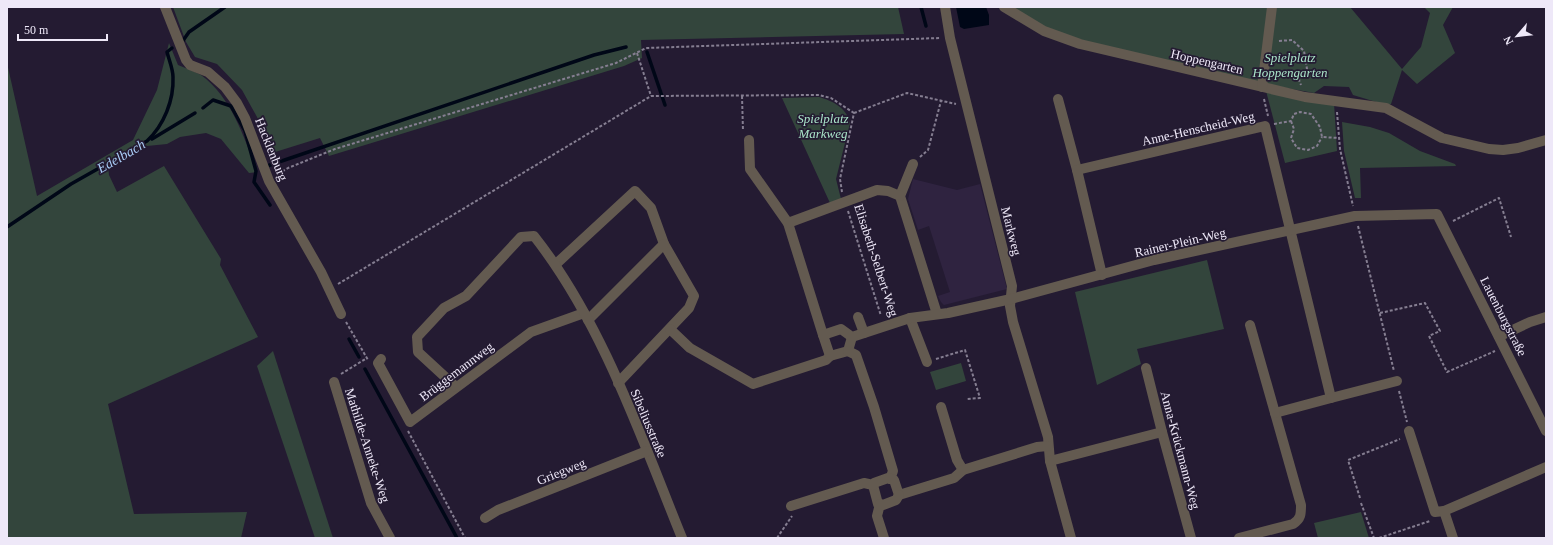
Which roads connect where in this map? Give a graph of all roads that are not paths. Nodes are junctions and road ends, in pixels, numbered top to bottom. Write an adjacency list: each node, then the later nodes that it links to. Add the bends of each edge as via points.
1 (165, 7): 19 (street, Hacklenburg, via 186,60 190,65 208,72 225,87 237,103 269,181)
2 (945, 7): 18 (street, Markweg, via 950,38 1012,286)
3 (1004, 7): 5 (street, Hoppengarten, via 1044,31 1080,44)
4 (1272, 7): 5 (street)
5 (1262, 87): 8 (street, Hoppengarten, via 1308,97 1386,108 1442,138 1489,149 1518,148)
6 (1058, 99): 10 (street)
7 (748, 140): 13 (street, via 750,170)
8 (1546, 140)
9 (913, 164): 11 (street)
10 (1077, 170): 14 (street, Anne-Henscheid-Weg, via 1265,126); 17 (street)
11 (900, 196): 13 (street, via 877,190); 20 (street)
12 (1437, 214): 14 (street, Rainer-Plein-Weg, via 1356,216); 30 (street, Lauenburgstraße)
13 (788, 223): 28 (street)
14 (1291, 232): 17 (street, Rainer-Plein-Weg, via 1154,260); 40 (street)
15 (664, 244): 16 (street, via 651,208 635,191); 21 (street); 26 (street, via 694,296 689,308)
16 (556, 264): 21 (street, Sibeliusstraße); 39 (street, Sibeliusstraße, via 534,236 521,237 466,296 444,308 417,337 418,352)
17 (1102, 275): 18 (street, Rainer-Plein-Weg)
18 (1011, 299): 20 (street, Elisabeth-Selbert-Weg); 46 (street, Markweg, via 1012,322 1048,437)
19 (341, 314)
20 (937, 314): 23 (street, Elisabeth-Selbert-Weg)
21 (586, 316): 38 (street, Sibeliusstraße); 39 (street, Brüggemannweg, via 531,332)
22 (858, 317): 27 (street)
23 (910, 318): 27 (street, Elisabeth-Selbert-Weg); 34 (street)
24 (1546, 318): 30 (street, via 1530,322)
25 (1250, 325): 42 (street)
26 (670, 329): 32 (street, via 690,348 753,384 826,360); 38 (street)
27 (864, 333): 29 (street, Elisabeth-Selbert-Weg)
28 (823, 335): 29 (street, Elisabeth-Selbert-Weg, via 840,329); 32 (street)
29 (852, 336): 31 (street)
30 (1500, 336): 43 (street, Lauenburgstraße)
31 (848, 351): 32 (street); 51 (street, via 856,355 874,407 893,471)
32 (830, 356)
33 (381, 359): 39 (street, Brüggemannweg, via 378,363 410,422)
34 (927, 362)
35 (1146, 368): 44 (street, Anna-Krückmann-Weg)
36 (1397, 381): 40 (street)
37 (334, 382): 58 (street, Mathilde-Anneke-Weg, via 371,503)
38 (618, 383): 47 (street, Sibeliusstraße)
39 (456, 387)
40 (1331, 398): 42 (street)
41 (941, 407): 50 (street, via 957,460)
42 (1275, 413): 63 (street, via 1301,504 1300,517 1293,524)
43 (1546, 431)
44 (1162, 432): 48 (street); 62 (street, Anna-Krückmann-Weg)
45 (1410, 433): 56 (street, via 1436,512)
46 (1048, 446): 48 (street, Markweg); 50 (street, via 1037,447)
47 (647, 451): 57 (street, Griegweg, via 498,510); 59 (street, Sibeliusstraße)
48 (1050, 461): 61 (street, Markweg)
49 (1546, 467): 56 (street)
50 (963, 470): 53 (street, via 954,478)
51 (890, 479): 52 (street); 53 (street, via 894,480)
52 (873, 485): 54 (street); 55 (street, via 864,483)
53 (899, 495): 54 (street, via 896,500)
54 (880, 504): 60 (street, via 877,516)
55 (791, 506)
56 (1445, 513): 64 (street)
57 (485, 518)
58 (390, 538)
59 (682, 538)
60 (884, 538)
61 (1070, 538)
62 (1191, 538)
63 (1239, 538)
64 (1453, 538)

